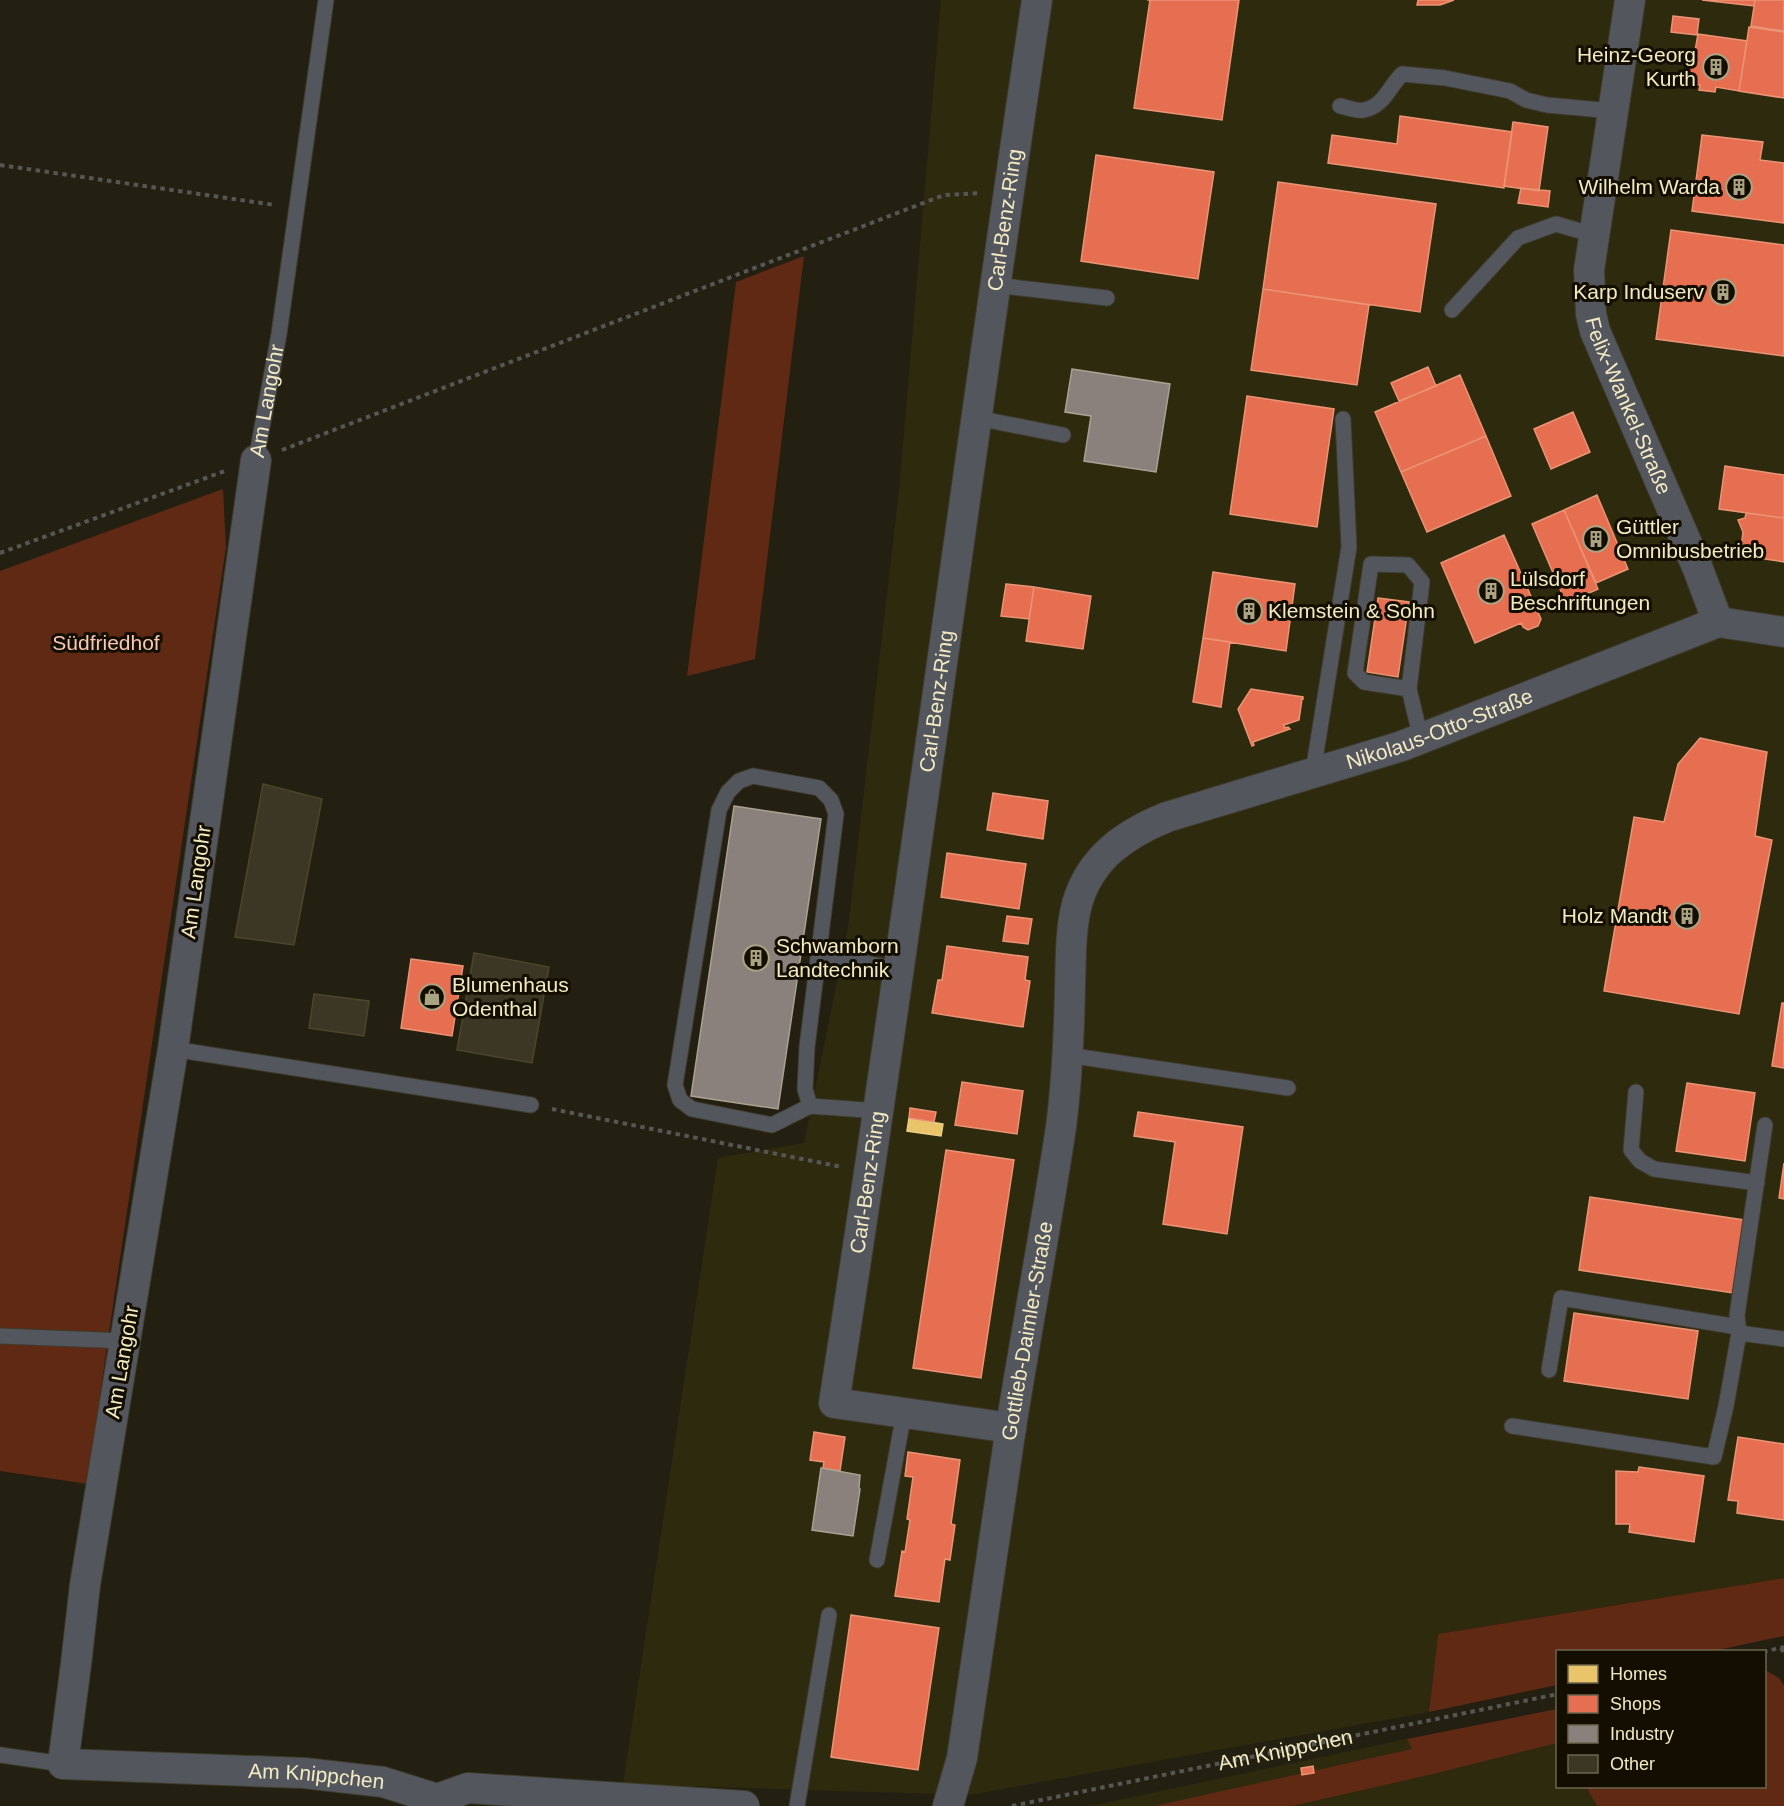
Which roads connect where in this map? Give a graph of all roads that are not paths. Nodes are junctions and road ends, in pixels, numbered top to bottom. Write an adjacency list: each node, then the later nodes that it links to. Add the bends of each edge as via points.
1 (326, 0): 13 (lane, Am Langohr, via 279,334)
2 (1037, 0): 7 (street, Carl-Benz-Ring)
3 (1630, 0): 5 (street, Felix-Wankel-Straße)
4 (1340, 106): 5 (lane, via 1363,111 1382,102 1402,74 1510,91 1547,105)
5 (1613, 111): 6 (street, Felix-Wankel-Straße)
6 (1594, 235): 9 (lane, via 1556,224 1518,238); 14 (street, Felix-Wankel-Straße, via 1589,270 1595,331)
7 (995, 285): 8 (lane); 10 (street, Carl-Benz-Ring)
8 (1107, 298)
9 (1452, 310)
10 (977, 418): 12 (lane); 21 (street, Carl-Benz-Ring)
11 (1343, 419): 18 (lane, via 1349,547)
12 (1063, 435)
13 (256, 460): 22 (street, Am Langohr)
14 (1718, 622): 15 (street); 17 (street, Nikolaus-Otto-Straße)
15 (1784, 632)
16 (1408, 689): 16 (lane, via 1422,582 1408,565 1371,564 1355,673 1364,682); 17 (lane)
17 (1421, 739): 18 (street, Nikolaus-Otto-Straße)
18 (1313, 772): 19 (street, Nikolaus-Otto-Straße, via 1158,821 1119,841)
19 (1101, 859): 23 (street, Gottlieb-Daimler-Straße, via 1086,880 1077,903 1072,932)
20 (819, 953): 21 (lane); 27 (lane, via 807,1047 805,1089); 27 (lane, via 836,814 831,800 819,788 753,776 740,781 728,792 719,810 675,1085 680,1100 692,1109 772,1125)
21 (898, 970): 28 (street, Carl-Benz-Ring)
22 (173, 1049): 26 (lane); 34 (street, Am Langohr)
23 (1067, 1055): 24 (lane); 38 (street, Gottlieb-Daimler-Straße, via 1061,1124)
24 (1288, 1088)
25 (1636, 1092): 30 (lane, via 1631,1150 1640,1161 1654,1168)
26 (531, 1105)
27 (810, 1106): 28 (lane)
28 (879, 1110): 36 (street, Carl-Benz-Ring, via 834,1403)
29 (1765, 1125): 30 (lane)
30 (1757, 1183): 31 (lane)
31 (1738, 1330): 32 (lane); 35 (lane, via 1561,1298); 37 (lane, via 1714,1456)
32 (1784, 1335)
33 (0, 1336): 34 (lane)
34 (126, 1341): 42 (street, Am Langohr, via 85,1585)
35 (1549, 1370)
36 (904, 1413): 38 (street); 39 (lane)
37 (1512, 1426)
38 (1011, 1428): 46 (street, Gottlieb-Daimler-Straße, via 962,1758)
39 (877, 1560)
40 (829, 1615): 45 (lane)
41 (0, 1755): 42 (lane)
42 (63, 1764): 43 (street, Am Knippchen, via 304,1773 383,1782)
43 (434, 1803): 44 (street, Am Knippchen, via 468,1788)
44 (744, 1806)
45 (797, 1806)
46 (948, 1806)

